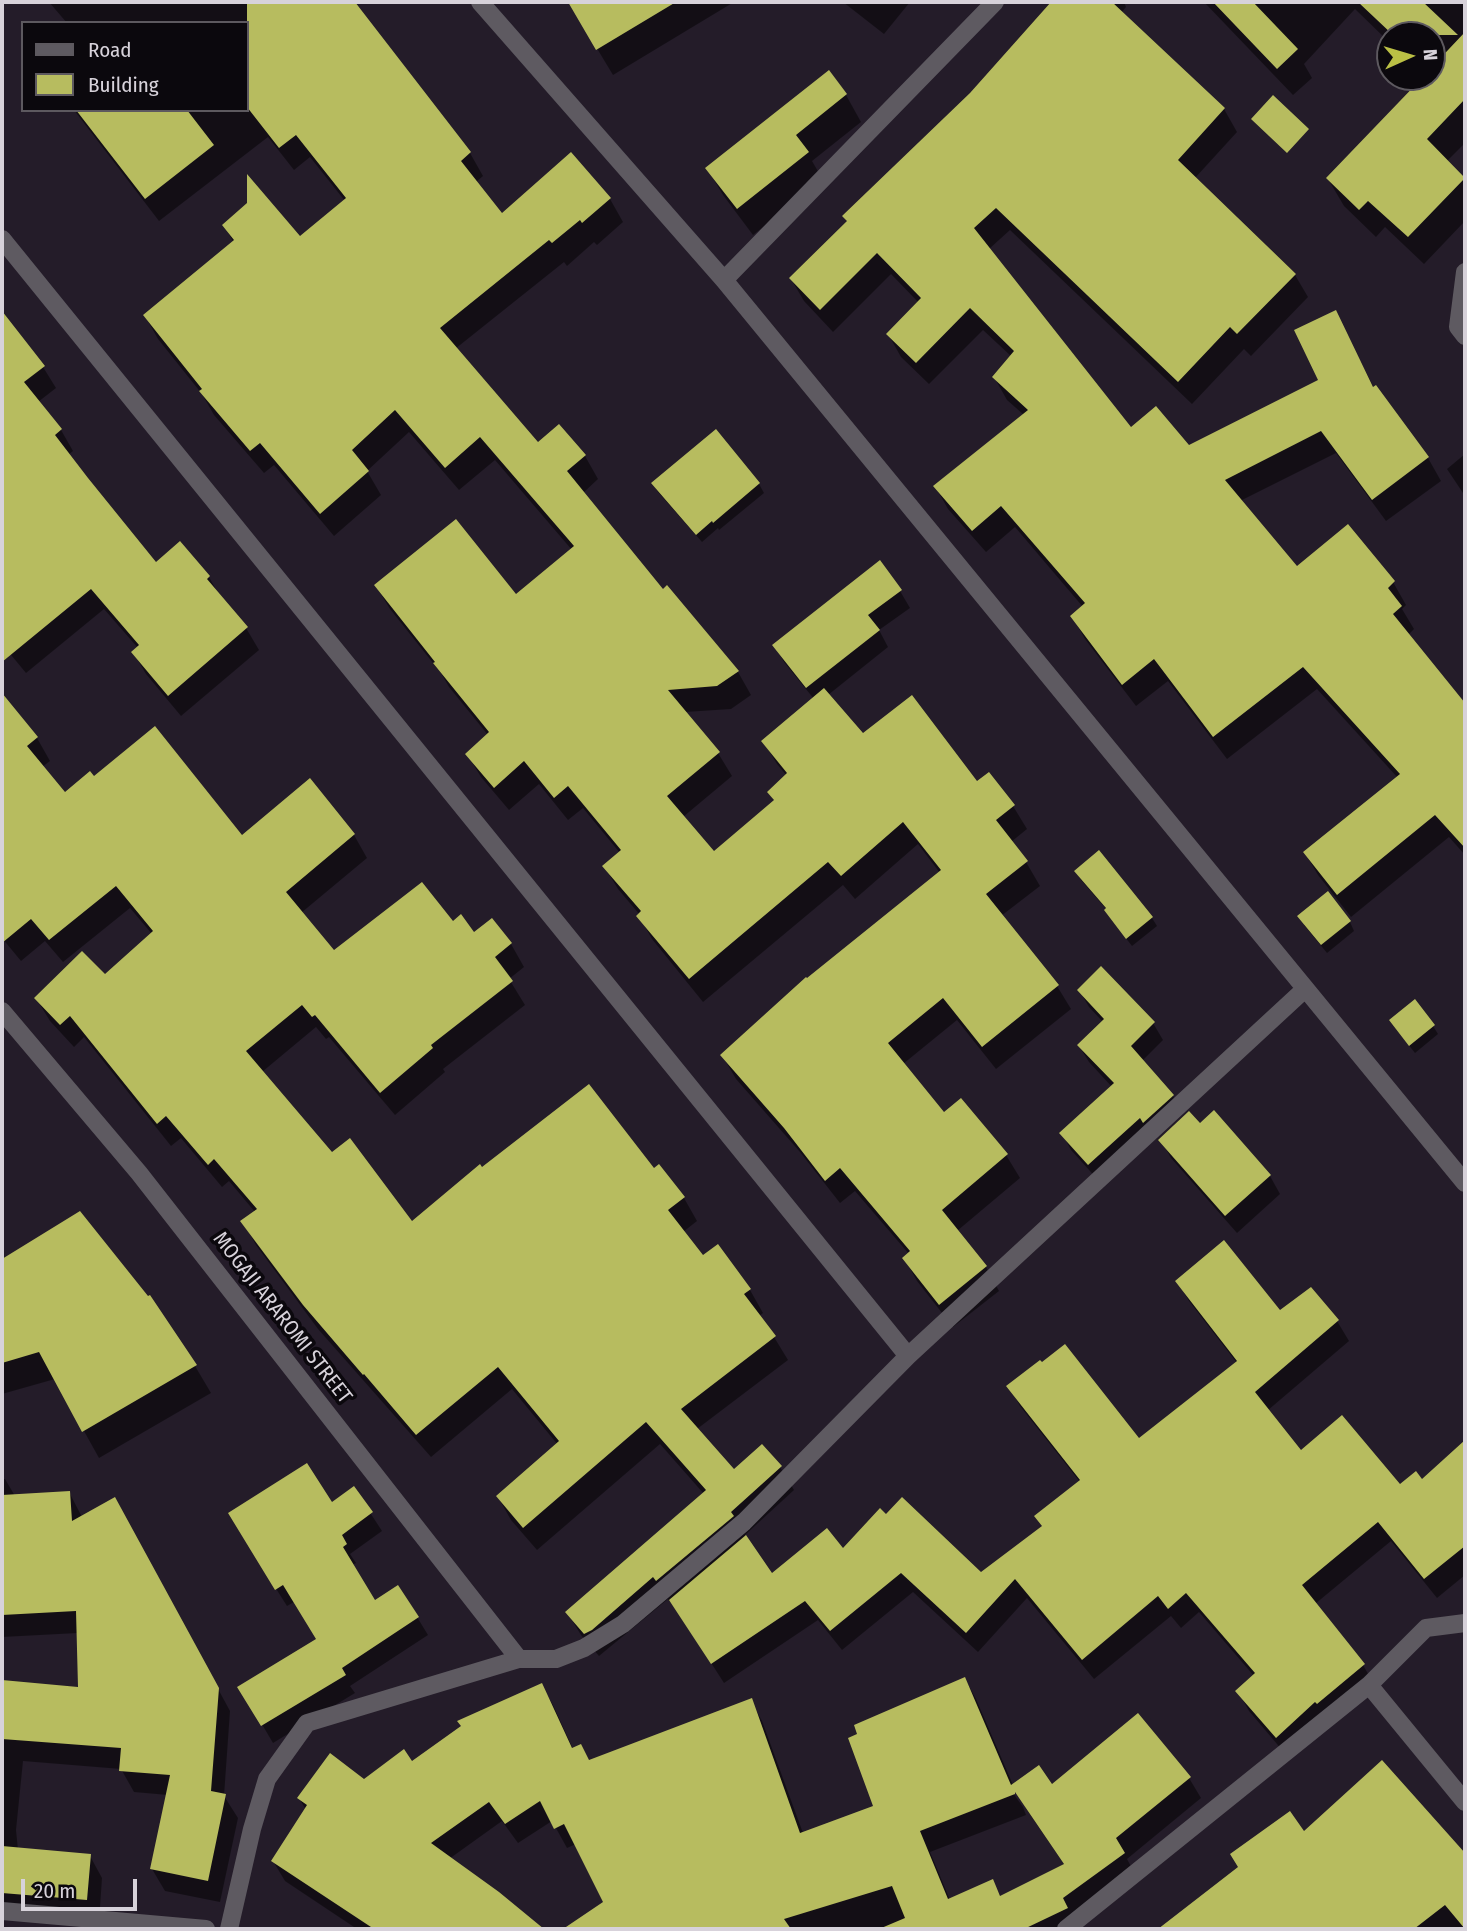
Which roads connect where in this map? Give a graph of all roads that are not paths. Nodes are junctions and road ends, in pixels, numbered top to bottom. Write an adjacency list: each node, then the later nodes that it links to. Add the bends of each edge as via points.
1 (480, 2): 5 (street)
2 (995, 2): 5 (street)
3 (2, 239): 10 (street)
4 (1465, 272): 6 (street, via 1458,327)
5 (724, 280): 7 (street)
6 (1465, 336)
7 (1306, 989): 9 (street); 10 (street)
8 (2, 1011): 12 (street, MOGAJI ARAROMI STREET, via 139,1173)
9 (1465, 1183)
10 (908, 1356): 12 (street, via 744,1522 623,1624 556,1659)
11 (1465, 1623): 13 (street, via 1426,1628)
12 (519, 1659): 17 (street, via 307,1723 267,1779)
13 (1369, 1685): 14 (street); 18 (street)
14 (1465, 1802)
15 (2, 1911): 16 (street)
16 (206, 1929)
17 (229, 1929)
18 (1066, 1929)

